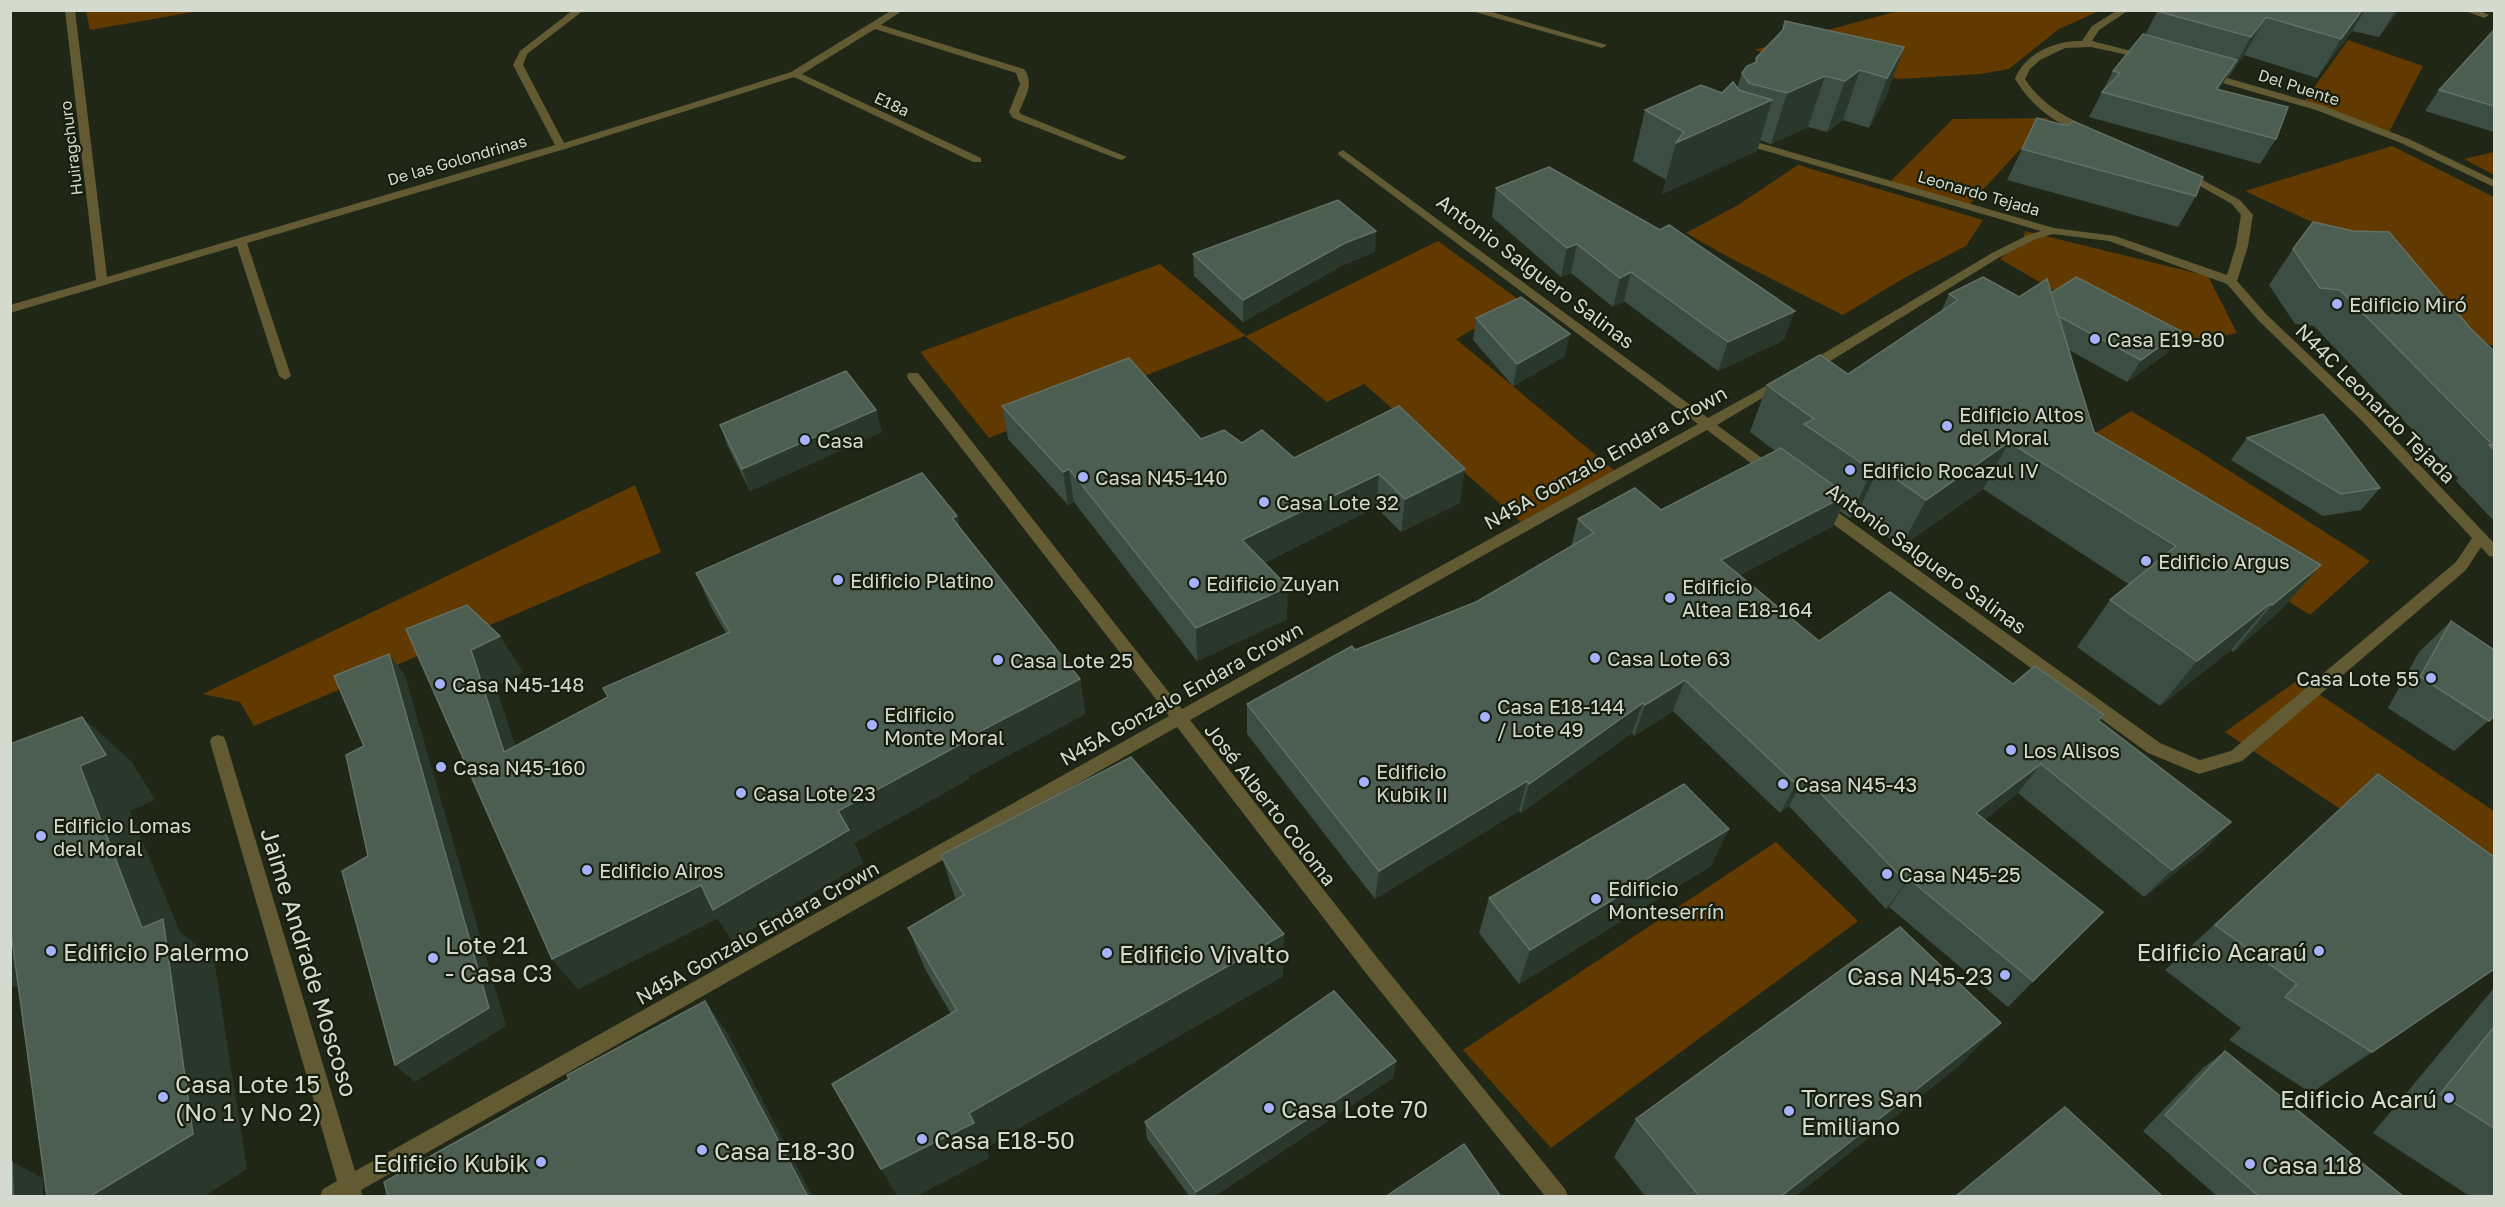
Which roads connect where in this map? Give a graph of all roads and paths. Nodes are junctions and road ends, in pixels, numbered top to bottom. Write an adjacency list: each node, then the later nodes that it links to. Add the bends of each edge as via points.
1 (70, 10): 25 (street, Huiragchuro)
2 (580, 10): 16 (street, via 523,52 518,65)
3 (899, 10): 8 (street, De las Golondrinas)
4 (1472, 10): 10 (street)
5 (2125, 10): 9 (street, via 2095,28)
6 (2468, 10): 7 (street)
7 (2484, 15)
8 (875, 26): 13 (street, De las Golondrinas); 18 (street, via 1020,70 1026,81 1015,109 1017,116)
9 (2086, 43): 11 (street); 15 (street, via 2047,50 2023,69 2020,79 2030,96 2055,117)
10 (1602, 45)
11 (2160, 61)
12 (2192, 70): 21 (street, Del Puente, via 2320,108 2405,141)
13 (795, 74): 16 (street, De las Golondrinas); 19 (street, E18a)
14 (1729, 137): 22 (street, Leonardo Tejada)
15 (2105, 139)
16 (561, 147): 23 (street, De las Golondrinas)
17 (1343, 153): 29 (street, Antonio Salguero Salinas)
18 (1122, 157)
19 (976, 160)
20 (2171, 168): 24 (street, via 2219,191 2247,215)
21 (2494, 184)
22 (2053, 231): 24 (street, Leonardo Tejada, via 2110,238); 29 (street, N45A Gonzalo Endara Crown, via 1996,255 1832,355)
23 (242, 241): 25 (street, De las Golondrinas); 27 (street)
24 (2231, 281): 32 (street, N44C Leonardo Tejada)
25 (102, 282): 26 (street, De las Golondrinas)
26 (10, 309)
27 (285, 376)
28 (913, 376): 34 (street, José Alberto Coloma)
29 (1707, 424): 30 (street, Antonio Salguero Salinas); 34 (street, N45A Gonzalo Endara Crown)
30 (1780, 477)
31 (1809, 498): 32 (street, Antonio Salguero Salinas, via 2154,748 2199,767 2236,756 2461,566)
32 (2480, 537): 33 (street, N44C Leonardo Tejada)
33 (2494, 552)
34 (1178, 718): 36 (street, N45A Gonzalo Endara Crown); 38 (street, José Alberto Coloma)
35 (218, 741): 36 (street, Jaime Andrade Moscoso)
36 (351, 1191): 37 (street, N45A Gonzalo Endara Crown)
37 (330, 1197)
38 (1558, 1197)

